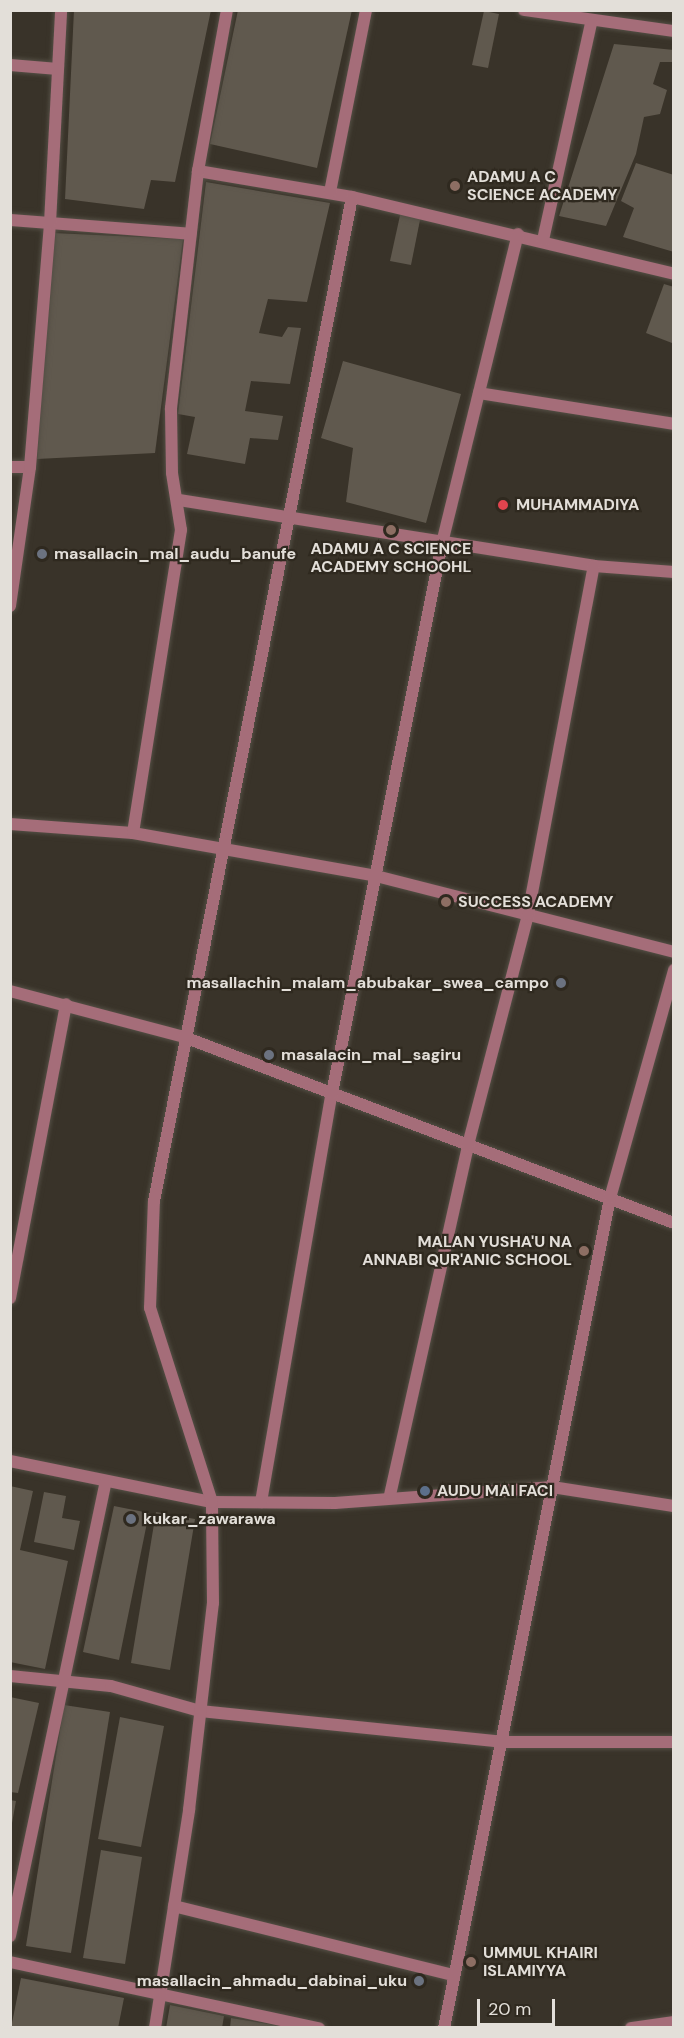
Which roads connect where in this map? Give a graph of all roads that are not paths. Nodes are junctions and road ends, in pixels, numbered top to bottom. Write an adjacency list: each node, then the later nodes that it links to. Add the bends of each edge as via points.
1 (61, 10): 8 (street)
2 (227, 10): 9 (street)
3 (366, 10): 10 (street)
4 (524, 10): 5 (street)
5 (591, 24): 6 (street); 16 (street)
6 (674, 31)
7 (10, 65): 8 (street)
8 (58, 69): 13 (street)
9 (198, 171): 10 (street); 14 (street)
10 (330, 192): 11 (street)
11 (352, 196): 15 (street); 23 (street)
12 (10, 219): 13 (street)
13 (50, 223): 14 (street); 21 (street)
14 (190, 234): 22 (street, via 171,408 172,473)
15 (518, 234): 16 (street); 18 (street)
16 (543, 240): 17 (street)
17 (674, 274)
18 (479, 393): 19 (street); 24 (street)
19 (674, 424)
20 (10, 467): 21 (street)
21 (30, 467): 27 (street)
22 (179, 501): 23 (street); 29 (street, via 181,530)
23 (291, 517): 24 (street); 30 (street)
24 (443, 539): 25 (street); 31 (street)
25 (594, 566): 26 (street); 32 (street)
26 (674, 572)
27 (10, 606)
28 (10, 824): 29 (street)
29 (133, 833): 30 (street)
30 (222, 847): 31 (street); 37 (street)
31 (376, 876): 32 (street); 38 (street)
32 (528, 914): 33 (street); 39 (street)
33 (674, 952)
34 (674, 970): 40 (street)
35 (10, 991): 36 (street)
36 (66, 1004): 37 (street); 42 (street)
37 (184, 1037): 38 (street); 47 (street, via 153,1201 150,1308)
38 (332, 1093): 39 (street); 48 (street)
39 (468, 1145): 40 (street); 46 (street)
40 (610, 1198): 41 (street); 45 (street)
41 (674, 1223)
42 (10, 1298)
43 (10, 1461): 44 (street)
44 (106, 1481): 47 (street); 51 (street)
45 (552, 1487): 46 (street); 49 (street); 53 (street)
46 (390, 1495): 48 (street, via 335,1503)
47 (212, 1502): 48 (street); 52 (street, via 213,1603)
48 (261, 1502)
49 (674, 1506)
50 (10, 1676): 51 (street)
51 (61, 1680): 52 (street, via 111,1686); 56 (street)
52 (200, 1711): 53 (street); 55 (street)
53 (504, 1742): 54 (street); 58 (street)
54 (674, 1742)
55 (174, 1906): 58 (street); 59 (street)
56 (10, 1936)
57 (10, 1962): 59 (street)
58 (453, 1975): 63 (street)
59 (161, 1991): 61 (street); 62 (street)
60 (674, 2022): 64 (street)
61 (155, 2028)
62 (319, 2028)
63 (444, 2028)
64 (631, 2028)

